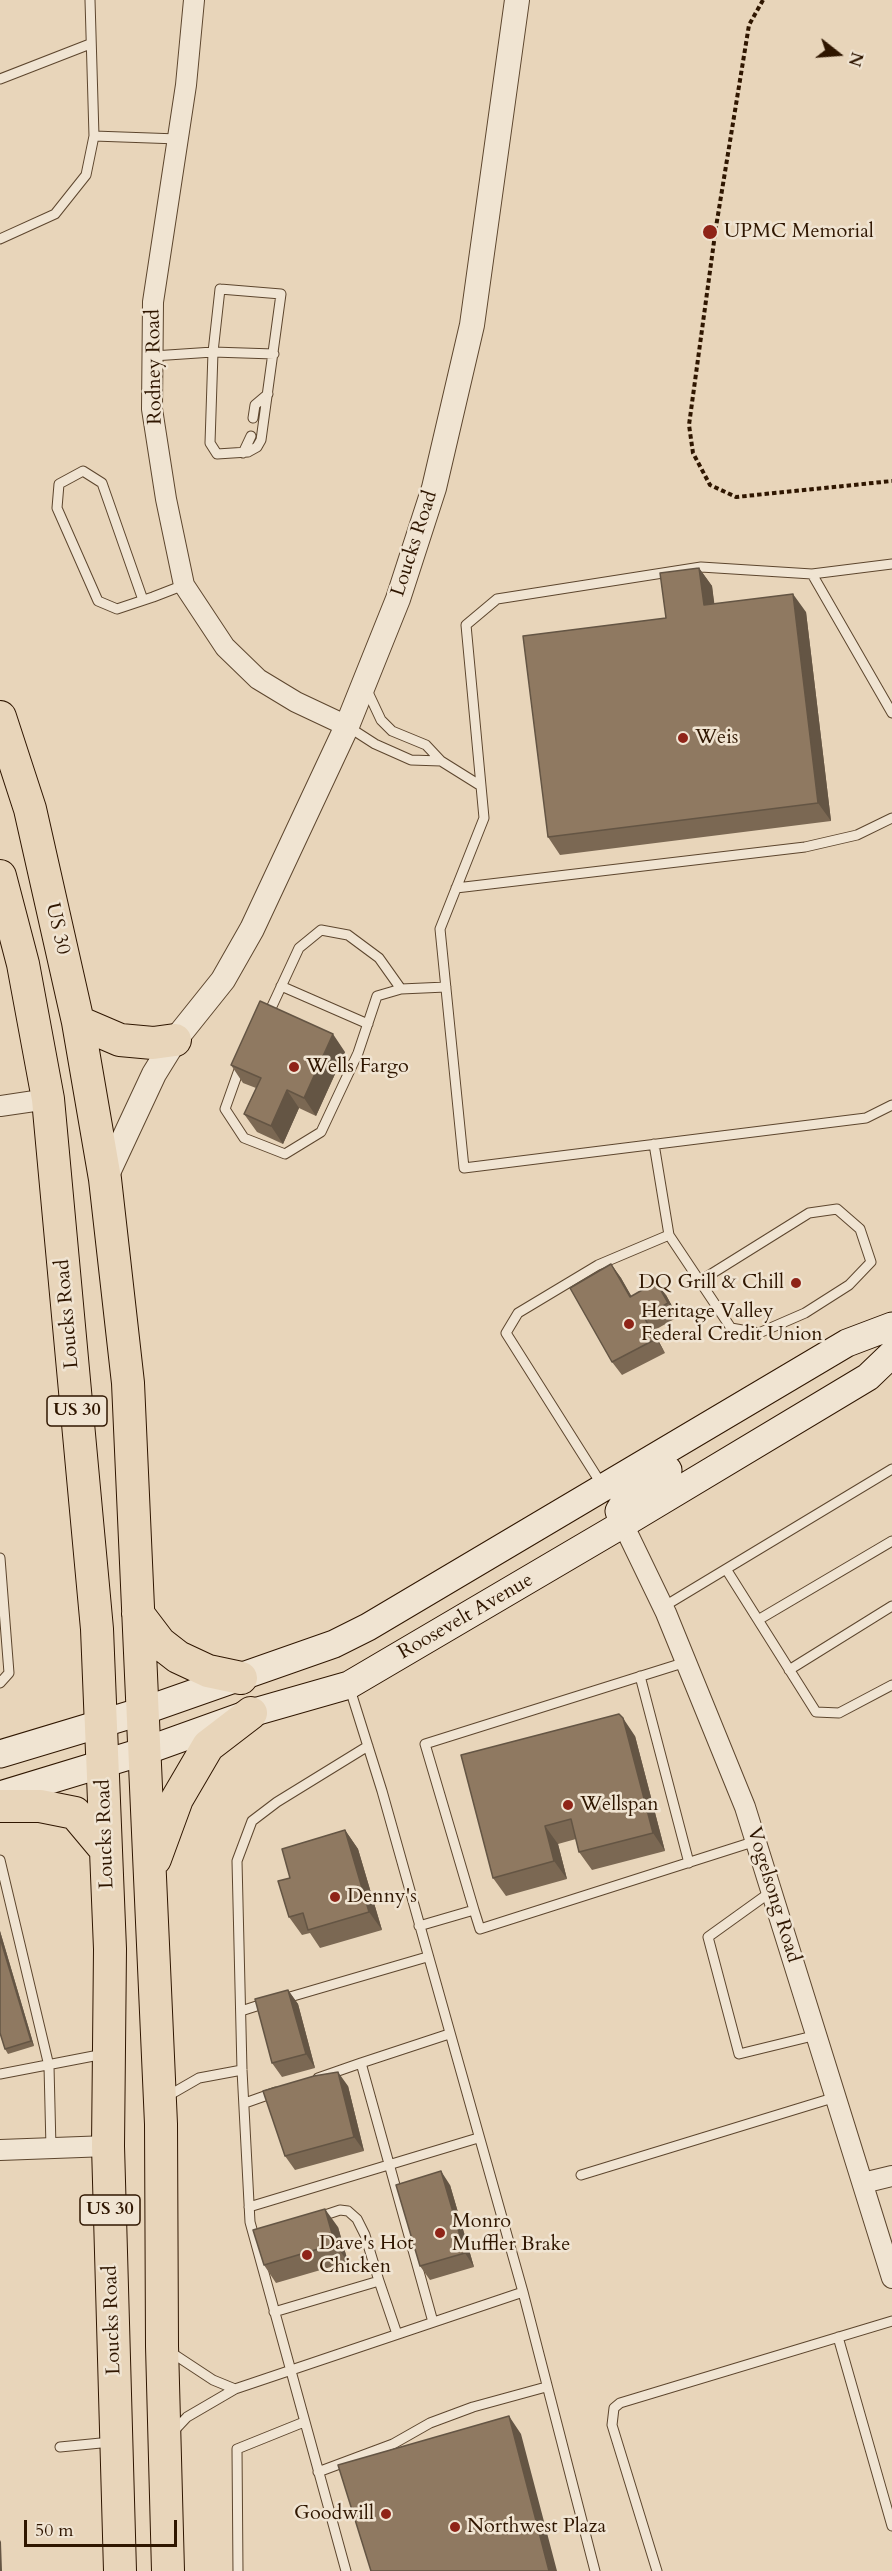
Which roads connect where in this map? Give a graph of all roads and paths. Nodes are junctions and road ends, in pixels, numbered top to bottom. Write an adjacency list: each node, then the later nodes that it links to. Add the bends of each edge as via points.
1 (90, 0): 5 (lane)
2 (194, 0): 8 (street, Rodney Road)
3 (517, 0): 22 (street, Loucks Road, via 472,325 457,396 434,488 402,588)
4 (763, 0): 17 (path, via 749,25 716,227 689,425 693,453 710,485 736,497)
5 (90, 44): 6 (lane); 7 (lane)
6 (0, 79)
7 (94, 136): 8 (lane); 9 (lane, via 86,175 55,214)
8 (178, 139): 12 (street, Rodney Road, via 153,302)
9 (0, 239)
10 (213, 352): 11 (lane); 11 (lane, via 220,289 281,294); 12 (lane); 16 (lane, via 210,443 218,454)
11 (274, 354): 13 (lane)
12 (153, 356): 20 (street, Rodney Road, via 152,409)
13 (268, 394): 14 (lane, via 255,405); 16 (lane, via 261,440 257,447)
14 (253, 418)
15 (251, 436): 16 (lane)
16 (243, 453)
17 (892, 482)
18 (892, 564): 19 (lane)
19 (813, 574): 23 (lane); 27 (lane, via 701,567 497,599 466,625)
20 (184, 585): 21 (lane); 25 (street, Rodney Road, via 225,647 258,679)
21 (143, 600): 21 (lane, via 117,609 98,601 57,508 58,484 83,471 102,483)
22 (364, 684): 25 (street, Loucks Road); 26 (lane, via 381,720 392,731 426,745)
23 (892, 713)
24 (0, 717): 34 (highway, US 30 / US 30, via 30,809)
25 (347, 726): 26 (lane, via 411,760); 37 (street, Loucks Road, via 252,929 223,980)
26 (441, 761): 27 (lane)
27 (481, 786): 30 (lane, via 484,818)
28 (892, 818): 30 (lane, via 857,835 805,847)
29 (0, 876): 39 (highway, US 30 / US 30, via 23,964)
30 (456, 888): 32 (lane, via 440,929)
31 (281, 986): 33 (lane, via 299,948 321,930 348,935 379,958); 35 (lane); 36 (lane)
32 (446, 987): 33 (lane); 43 (lane, via 464,1168)
33 (401, 989): 35 (lane, via 377,996)
34 (78, 1022): 37 (highway, via 120,1040 153,1044); 44 (highway, US 30 / US 30)
35 (368, 1024): 38 (lane, via 321,1132 285,1154 243,1138 225,1109 236,1072)
36 (261, 1029)
37 (175, 1040): 44 (street, Loucks Road, via 154,1074)
38 (246, 1056)
39 (48, 1099): 40 (street); 69 (highway, Loucks Road / US 30, via 97,1629)
40 (0, 1106)
41 (890, 1106): 42 (lane); 43 (lane, via 866,1118)
42 (892, 1117)
43 (654, 1144): 45 (lane)
44 (105, 1179): 58 (highway, US 30, via 128,1383)
45 (669, 1235): 46 (lane); 51 (lane, via 598,1265 518,1313 506,1333)
46 (700, 1281): 46 (lane, via 731,1328 759,1333 804,1313 849,1285 871,1262 860,1229 837,1209 809,1213)
47 (892, 1326): 49 (main road, Roosevelt Avenue, via 847,1343)
48 (892, 1354): 52 (main road, Roosevelt Avenue, via 868,1377)
49 (813, 1363): 51 (main road, Roosevelt Avenue); 52 (main road, via 782,1399 637,1490 619,1511)
50 (892, 1469): 55 (lane)
51 (603, 1488): 63 (main road, Roosevelt Avenue, via 368,1627)
52 (623, 1524): 57 (street, Vogelsong Road); 65 (main road, Roosevelt Avenue)
53 (892, 1541): 59 (lane)
54 (0, 1558): 64 (lane, via 9,1673)
55 (726, 1569): 57 (lane); 59 (lane)
56 (892, 1606): 61 (lane)
57 (663, 1607): 60 (street, Vogelsong Road)
58 (138, 1614): 63 (highway, via 160,1643 177,1657 208,1671); 67 (highway, US 30)
59 (758, 1620): 61 (lane)
60 (686, 1662): 62 (lane); 76 (street, Vogelsong Road)
61 (789, 1670): 66 (lane, via 816,1712 839,1713)
62 (640, 1676): 79 (lane); 82 (lane, via 425,1744)
63 (241, 1678): 67 (main road, Roosevelt Avenue)
64 (0, 1683)
65 (349, 1685): 68 (main road, Roosevelt Avenue); 70 (lane)
66 (892, 1685)
67 (143, 1711): 69 (main road, Roosevelt Avenue); 71 (highway, US 30)
68 (251, 1713): 71 (main road, Roosevelt Avenue); 80 (highway, via 208,1746 177,1799)
69 (102, 1724): 72 (main road, Roosevelt Avenue); 73 (highway, Loucks Road / US 30)
70 (368, 1746): 83 (lane); 85 (lane, via 252,1821 237,1861)
71 (145, 1751): 73 (main road, Roosevelt Avenue); 80 (highway, US 30)
72 (0, 1754)
73 (104, 1762): 74 (main road, Roosevelt Avenue); 77 (highway, Loucks Road / US 30)
74 (0, 1795)
75 (0, 1806): 77 (highway, via 40,1806 75,1813)
76 (756, 1842): 79 (lane); 81 (street, Vogelsong Road)
77 (106, 1850): 88 (highway, Loucks Road / US 30)
78 (0, 1860): 90 (lane)
79 (689, 1863): 82 (lane, via 480,1929)
80 (150, 1871): 96 (highway, US 30)
81 (772, 1891): 87 (street, Vogelsong Road); 87 (lane, via 708,1937 740,2055)
82 (474, 1910): 83 (lane)
83 (419, 1926): 84 (lane)
84 (427, 1957): 85 (lane); 86 (lane)
85 (241, 2011): 91 (lane)
86 (449, 2034): 89 (lane); 98 (lane)
87 (817, 2035): 95 (street, Vogelsong Road)
88 (109, 2053): 90 (lane); 99 (highway, Loucks Road / US 30)
89 (361, 2063): 93 (lane); 102 (lane)
90 (49, 2066): 92 (lane); 100 (lane)
91 (242, 2070): 96 (lane, via 199,2078); 97 (lane)
92 (0, 2074)
93 (308, 2081)
94 (287, 2088): 97 (lane)
95 (836, 2097): 103 (lane); 105 (street, Vogelsong Road)
96 (159, 2100): 118 (highway, US 30)
97 (245, 2103): 106 (lane)
98 (478, 2138): 102 (lane); 112 (lane)
99 (108, 2146): 100 (street); 123 (highway, Loucks Road / US 30)
100 (51, 2148): 101 (street)
101 (0, 2150)
102 (390, 2164): 106 (lane); 115 (lane)
103 (581, 2175)
104 (892, 2176): 105 (street)
105 (863, 2183): 110 (street, Vogelsong Road)
106 (249, 2206): 109 (lane)
107 (308, 2221): 111 (lane, via 340,2210 357,2218)
108 (265, 2235): 109 (lane)
109 (255, 2238): 113 (lane)
110 (892, 2278)
111 (379, 2281): 113 (lane); 116 (lane)
112 (523, 2292): 115 (lane); 120 (lane)
113 (274, 2312): 119 (lane)
114 (892, 2321): 117 (lane)
115 (433, 2322): 116 (lane)
116 (397, 2334): 119 (lane)
117 (837, 2337): 127 (lane); 133 (lane, via 614,2408 612,2425)
118 (162, 2346): 121 (lane, via 213,2380); 124 (highway, US 30)
119 (290, 2370): 121 (lane); 122 (lane)
120 (546, 2387): 126 (lane, via 430,2423 393,2444); 132 (lane)
121 (235, 2389): 124 (lane, via 187,2417)
122 (304, 2422): 126 (lane); 130 (lane, via 237,2449)
123 (117, 2442): 125 (lane); 128 (highway, Loucks Road / US 30)
124 (164, 2442): 129 (highway, US 30)
125 (60, 2447)
126 (318, 2472): 131 (lane)
127 (892, 2526)
128 (120, 2571)
129 (168, 2571)
130 (238, 2571)
131 (346, 2571)
132 (595, 2571)
133 (657, 2571)

